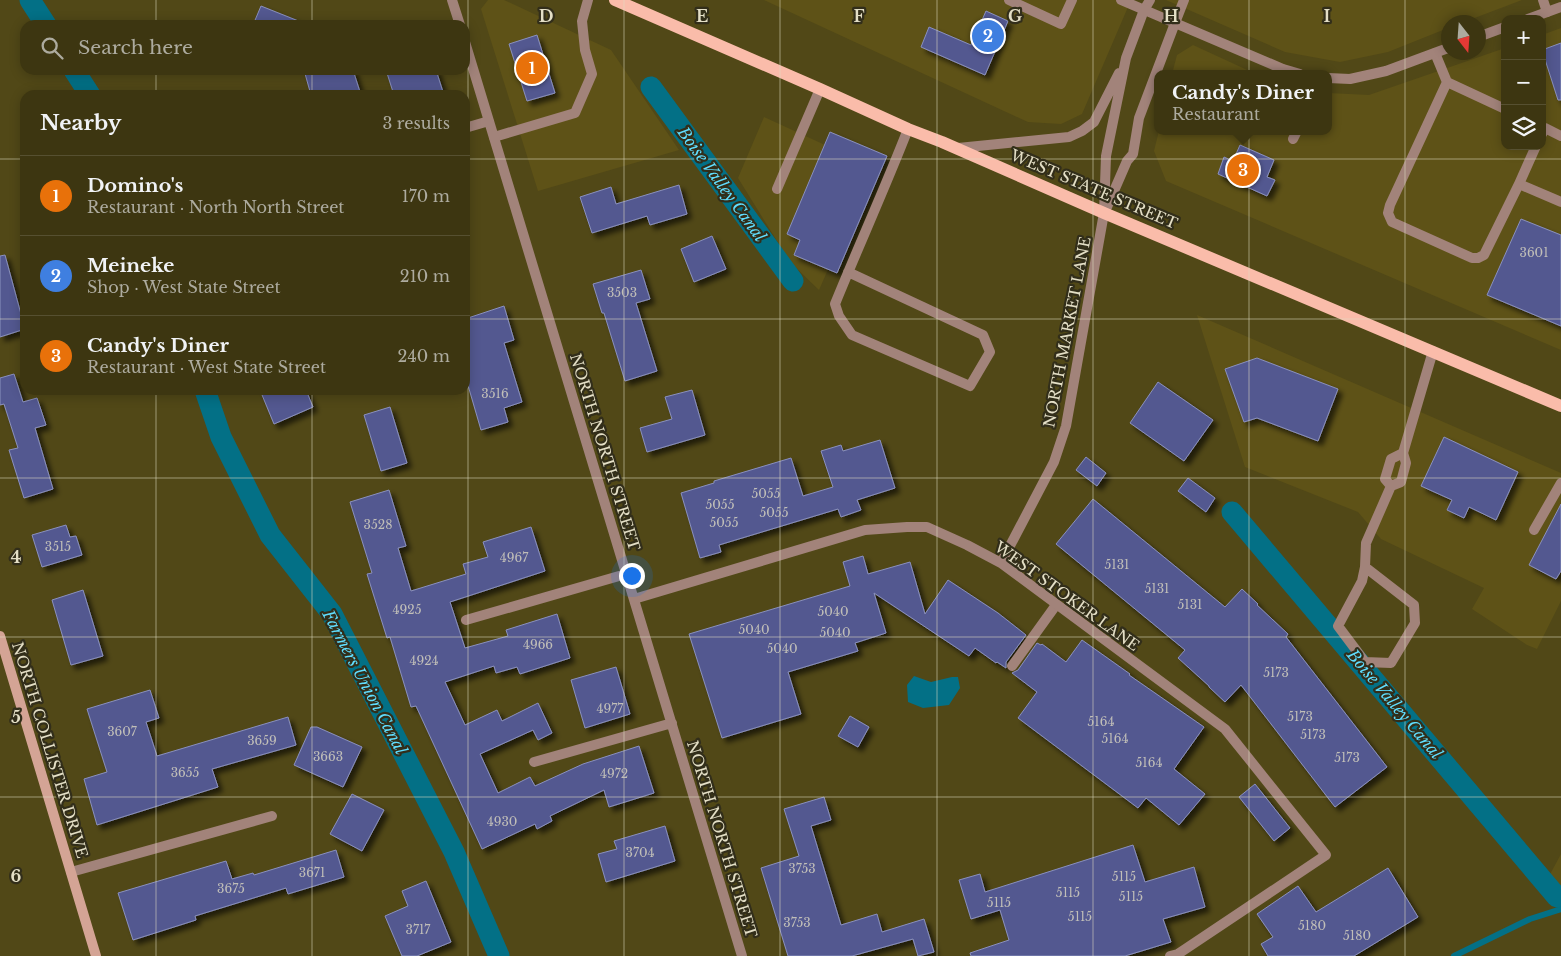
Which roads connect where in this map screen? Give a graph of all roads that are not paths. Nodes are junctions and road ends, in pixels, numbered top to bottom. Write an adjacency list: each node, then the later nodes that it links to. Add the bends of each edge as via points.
1 (452, 0): 14 (street)
2 (588, 0): 34 (street, via 582,21 592,74 576,113)
3 (615, 0): 27 (main road, WEST STATE STREET)
4 (1009, 0): 5 (street, via 1061,24)
5 (1072, 0)
6 (1121, 0): 11 (street)
7 (1150, 0): 11 (street)
8 (1184, 0): 15 (street)
9 (1542, 0): 12 (street)
10 (1561, 7): 12 (street)
11 (1144, 10): 15 (street); 21 (street)
12 (1547, 12): 13 (street)
13 (1539, 15)
14 (458, 20)
15 (1174, 23): 22 (street); 23 (street)
16 (1501, 28): 17 (street)
17 (1486, 34)
18 (1441, 50): 19 (street)
19 (1434, 53): 25 (street, via 1386,71 1350,79); 26 (street)
20 (470, 58): 29 (street, NORTH NORTH STREET)
21 (1126, 58): 35 (street, via 1094,122 1082,131 1069,137); 40 (street, via 1106,156)
22 (1157, 70)
23 (1286, 70)
24 (1154, 77): 40 (street, via 1139,118 1132,154)
25 (1332, 78)
26 (1447, 82): 28 (street); 37 (street, via 1390,204 1388,214 1392,222 1478,258 1484,255)
27 (820, 89): 31 (main road, WEST STATE STREET); 38 (street)
28 (1501, 107)
29 (489, 121): 30 (street); 34 (street, NORTH NORTH STREET)
30 (470, 127)
31 (908, 129): 35 (main road, WEST STATE STREET); 41 (street)
32 (1546, 131): 33 (street)
33 (1561, 136)
34 (494, 137): 50 (street, NORTH NORTH STREET)
35 (958, 148): 40 (main road, WEST STATE STREET)
36 (1534, 150): 37 (street)
37 (1519, 184): 39 (street)
38 (777, 189)
39 (1561, 202)
40 (1104, 213): 42 (main road, WEST STATE STREET); 48 (street, NORTH MARKET LANE, via 1066,426 1054,462)
41 (848, 272): 41 (street, via 983,335 990,352 970,386 852,335 835,304)
42 (1433, 352): 43 (main road, WEST STATE STREET); 44 (street)
43 (1561, 406)
44 (1403, 453): 46 (street, via 1406,462 1401,482); 46 (street, via 1391,459 1385,479)
45 (1561, 484): 47 (street)
46 (1391, 486): 49 (street, via 1366,543)
47 (1534, 530)
48 (1001, 563): 51 (street, WEST STOKER LANE, via 927,527 865,530); 52 (street, WEST STOKER LANE)
49 (1364, 567): 49 (street, via 1362,581 1338,626 1365,662 1391,663 1415,623 1414,605)
50 (626, 574): 51 (street, NORTH NORTH STREET); 53 (street)
51 (634, 599): 56 (street, NORTH NORTH STREET)
52 (1056, 605): 55 (street); 62 (street, WEST STOKER LANE, via 1225,730 1326,855 1178,954)
53 (466, 620)
54 (0, 636): 59 (street, NORTH COLLISTER DRIVE)
55 (1012, 666)
56 (672, 723): 57 (street); 61 (street, NORTH NORTH STREET)
57 (534, 762)
58 (272, 816): 59 (street, NORTH COLLISTER DRIVE)
59 (71, 872): 60 (street, NORTH COLLISTER DRIVE)
60 (96, 956)
61 (742, 956)
62 (1170, 956)

